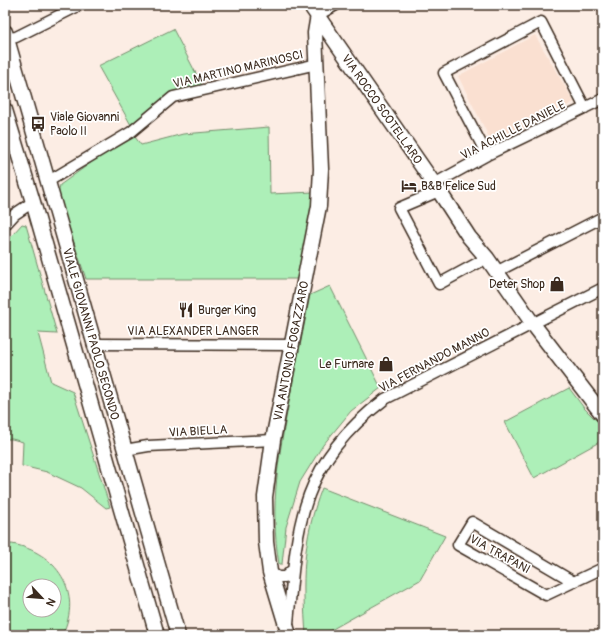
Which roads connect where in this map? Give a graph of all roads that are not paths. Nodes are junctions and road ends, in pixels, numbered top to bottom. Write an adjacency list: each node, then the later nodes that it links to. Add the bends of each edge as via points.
1 (80, 5): 4 (street, via 16,37)
2 (336, 5): 3 (street)
3 (314, 10): 5 (main road, VIA ANTONIO FOGAZZARO); 11 (main road, VIA ROCCO SCOTELLARO)
4 (6, 37): 10 (main road, VIALE GIOVANNI PAOLO SECONDO)
5 (317, 64): 10 (street, VIA MARTINO MARINOSCI, via 173,97 131,132); 20 (main road, VIA ANTONIO FOGAZZARO, via 319,206)
6 (603, 99): 7 (street, VIA ACHILLE DANIELE)
7 (585, 108): 9 (street, VIA ACHILLE DANIELE); 9 (street, via 541,22 444,73)
8 (5, 110): 12 (main road, VIALE GIOVANNI PAOLO SECONDO)
9 (487, 155): 11 (street, VIA ACHILLE DANIELE)
10 (48, 182): 19 (main road, VIALE GIOVANNI PAOLO SECONDO)
11 (437, 188): 15 (main road, VIA ROCCO SCOTELLARO, via 469,237); 15 (street, VIA ACHILLE DANIELE, via 399,208 439,284)
12 (33, 202): 14 (street, via 15,214); 29 (main road, VIALE GIOVANNI PAOLO SECONDO)
13 (603, 217): 16 (street)
14 (5, 225)
15 (487, 258): 16 (main road, VIA ROCCO SCOTELLARO)
16 (496, 272): 18 (main road, VIA ROCCO SCOTELLARO)
17 (603, 288): 18 (street, VIA FERNANDO MANNO)
18 (533, 324): 21 (main road, VIA ROCCO SCOTELLARO); 25 (street, VIA FERNANDO MANNO, via 385,400 344,436 325,462 305,504)
19 (95, 344): 20 (street, VIA ALEXANDER LANGER); 23 (main road, VIALE GIOVANNI PAOLO SECONDO)
20 (292, 345): 22 (main road, VIA ANTONIO FOGAZZARO)
21 (603, 415)
22 (273, 440): 23 (street, VIA BIELLA, via 148,446); 26 (main road, VIA ANTONIO FOGAZZARO, via 265,497)
23 (125, 450): 30 (main road, VIALE GIOVANNI PAOLO SECONDO)
24 (603, 568): 27 (street, VIA TRAPANI)
25 (293, 569): 26 (street, via 285,577 278,577); 28 (street, VIA FERNANDO MANNO)
26 (270, 572): 28 (main road, VIA ANTONIO FOGAZZARO)
27 (574, 582): 27 (street, VIA TRAPANI, via 546,595 458,545 472,522)
28 (288, 631)
29 (157, 635)
30 (178, 635)

